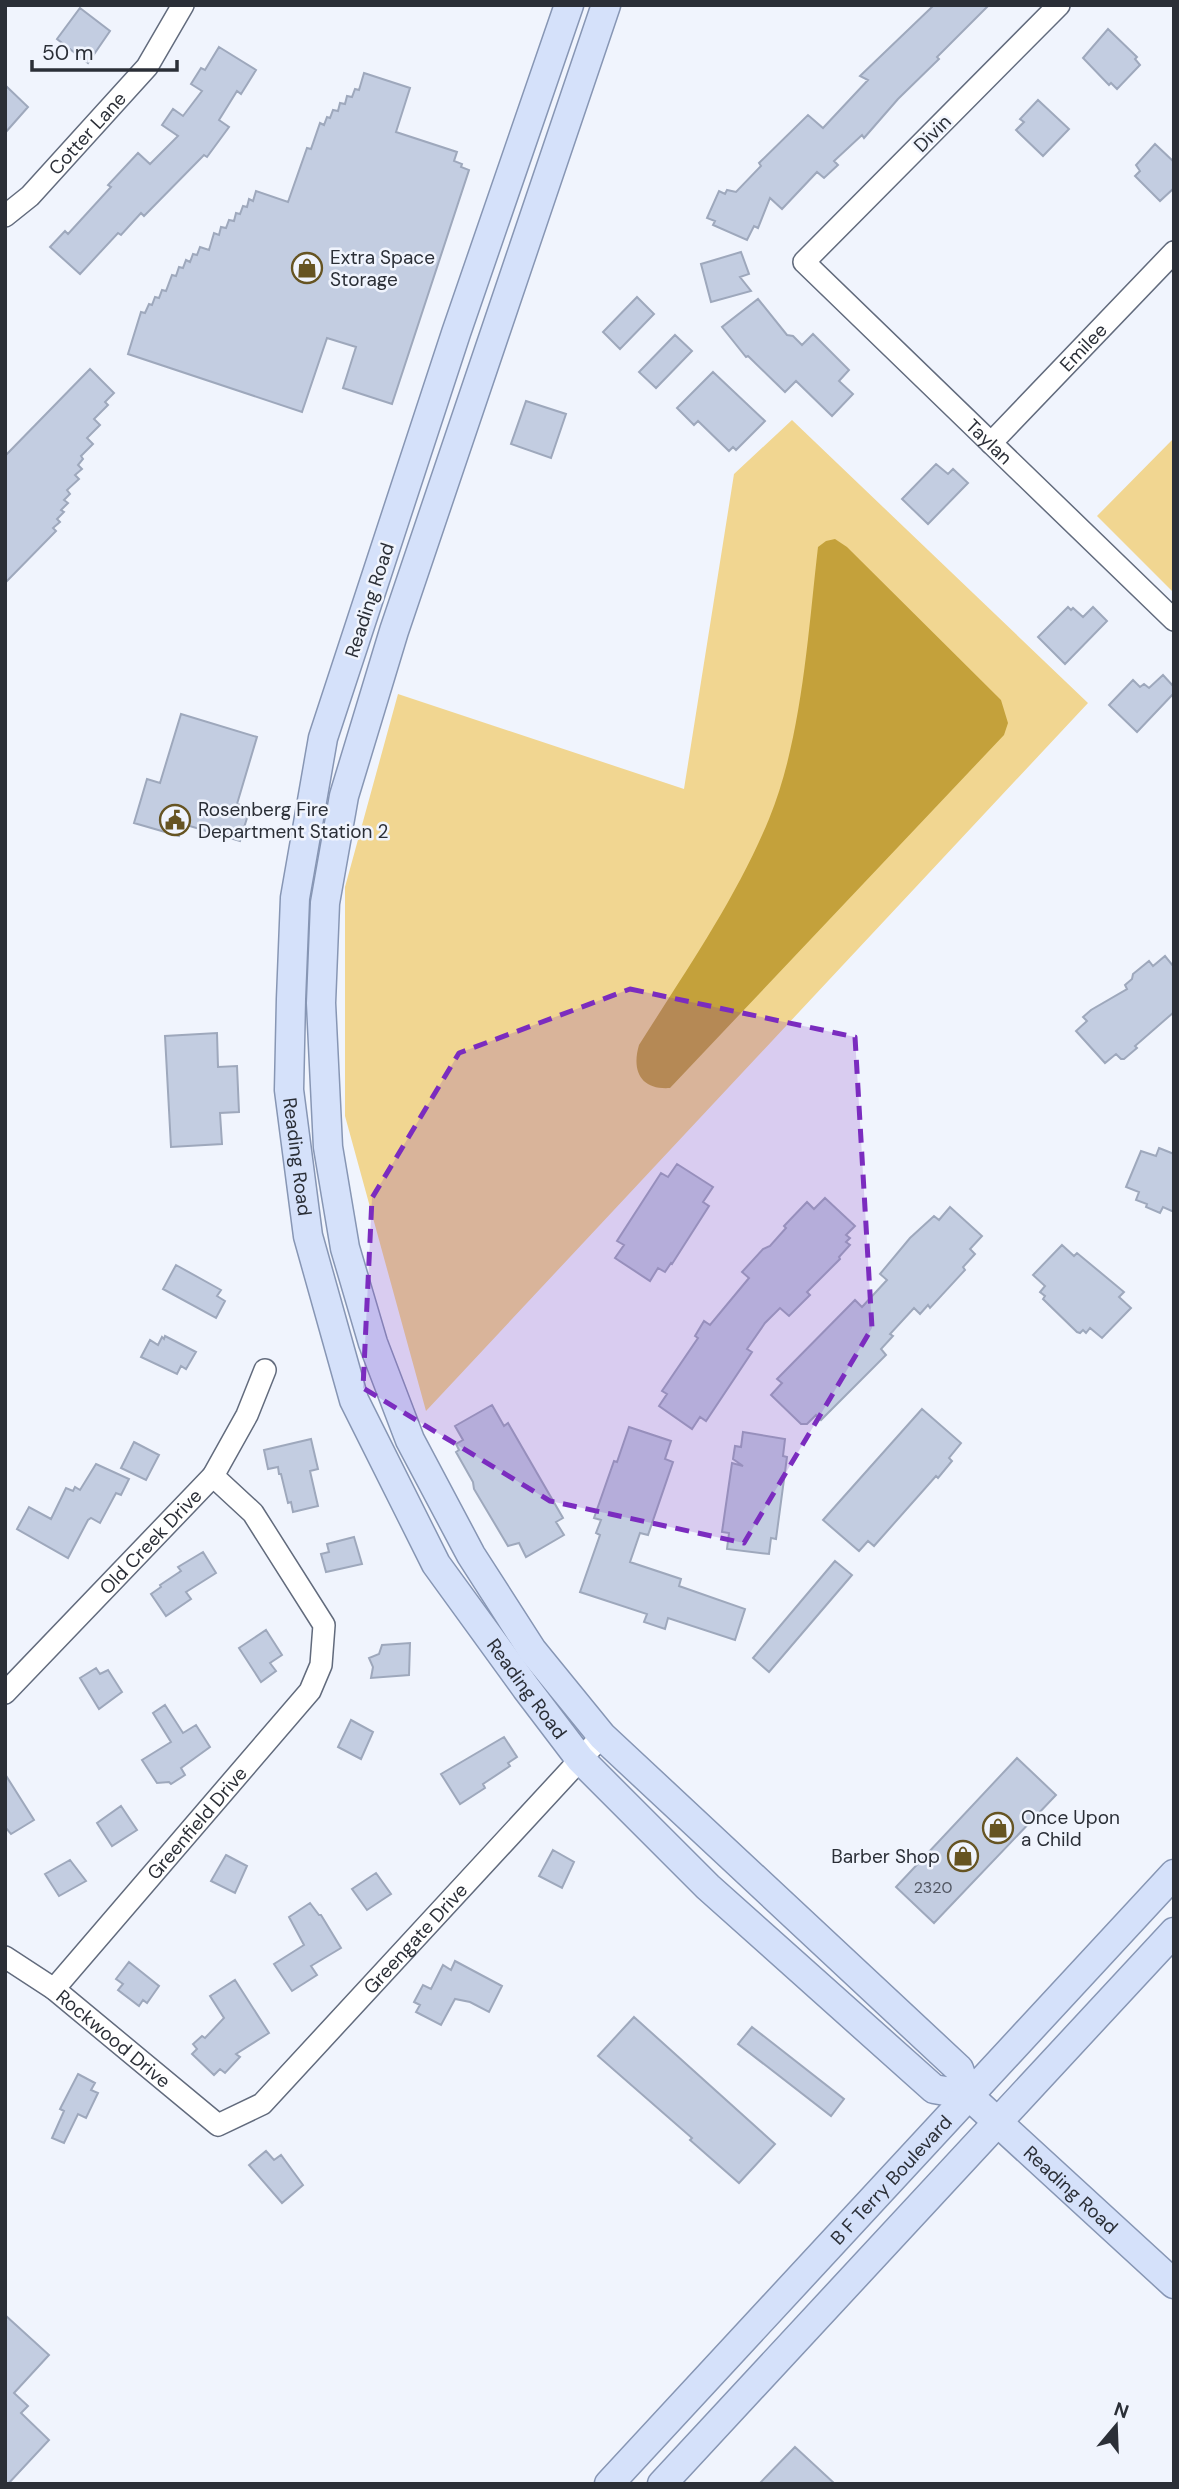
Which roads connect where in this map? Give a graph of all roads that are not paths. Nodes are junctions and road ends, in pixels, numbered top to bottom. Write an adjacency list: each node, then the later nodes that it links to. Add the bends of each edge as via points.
1 (183, 5): 5 (street, Cotter Lane, via 147,67 30,196)
2 (569, 5): 8 (main road, Reading Road)
3 (606, 5): 9 (main road, Reading Road)
4 (1059, 5): 7 (street, Divin)
5 (5, 216)
6 (1174, 252): 10 (street, Emilee)
7 (804, 262): 10 (street, Taylan)
8 (456, 333): 9 (main road); 11 (main road, Reading Road)
9 (492, 345): 13 (main road, Reading Road)
10 (991, 443): 12 (street, Taylan)
11 (363, 620): 13 (main road); 18 (main road, Reading Road, via 323,738 295,898 289,1090 308,1236 354,1400 436,1564)
12 (1174, 620)
13 (394, 631): 17 (main road, Reading Road, via 344,796 325,903 321,1003 328,1147 345,1248 373,1343 410,1440 486,1582 532,1650)
14 (265, 1370): 15 (street, Old Creek Drive, via 247,1415)
15 (213, 1476): 16 (street, Old Creek Drive); 22 (street, Greenfield Drive, via 253,1513 324,1625 321,1665 310,1691)
16 (5, 1693)
17 (602, 1735): 18 (street, Greengate Drive); 23 (main road, Reading Road, via 959,2069)
18 (580, 1759): 23 (main road, Reading Road, via 708,1887 934,2089); 25 (street, Greengate Drive, via 262,2104)
19 (1174, 1874): 23 (main road, B F Terry Boulevard)
20 (1174, 1932): 24 (main road, B F Terry Boulevard)
21 (5, 1957): 22 (street, Rockwood Drive)
22 (54, 1989): 25 (street, Rockwood Drive)
23 (968, 2095): 24 (main road, Reading Road); 27 (main road, B F Terry Boulevard)
24 (997, 2122): 26 (main road, Reading Road); 28 (main road, B F Terry Boulevard)
25 (218, 2125)
26 (1174, 2284)
27 (609, 2484)
28 (662, 2484)

